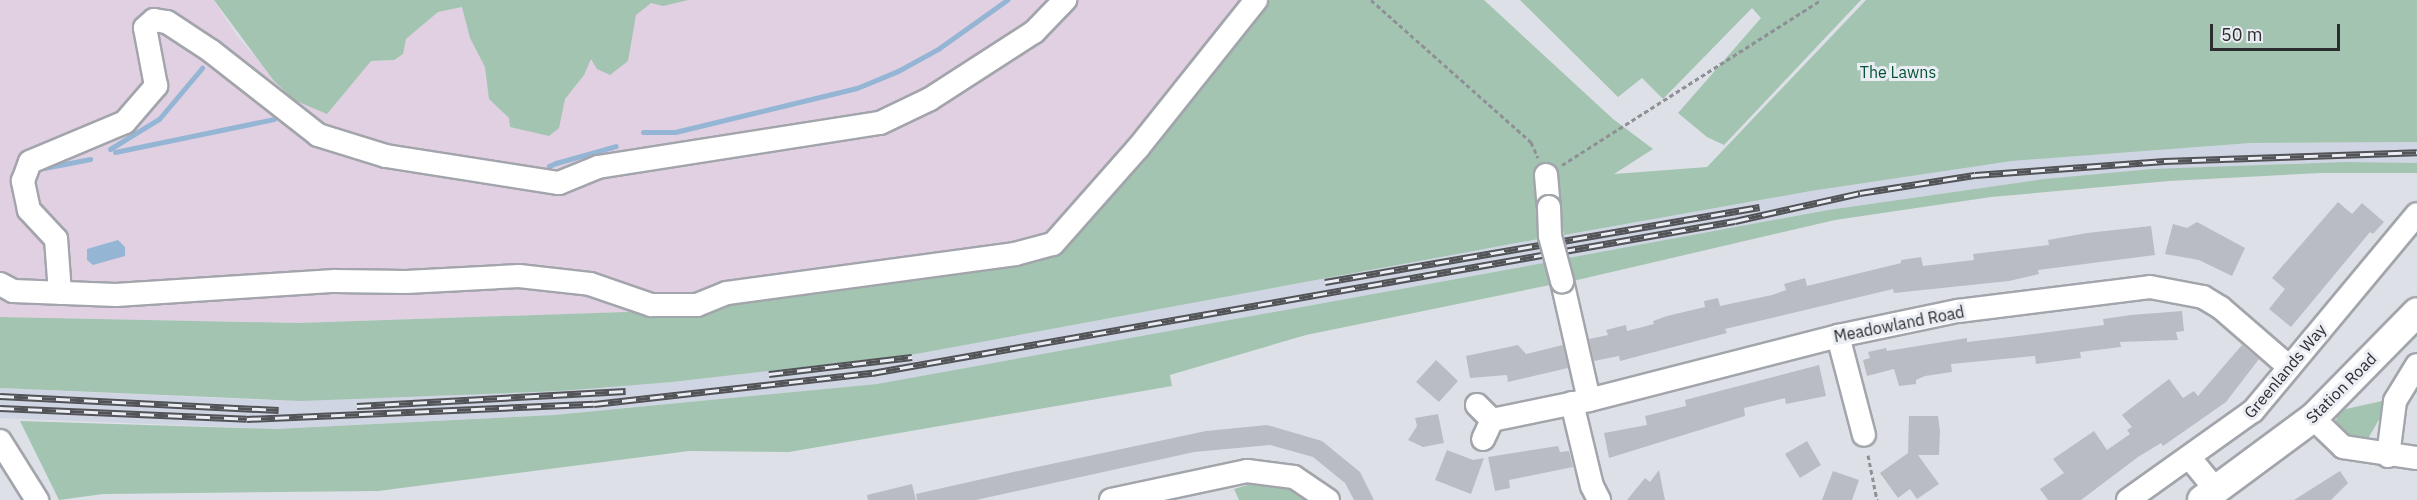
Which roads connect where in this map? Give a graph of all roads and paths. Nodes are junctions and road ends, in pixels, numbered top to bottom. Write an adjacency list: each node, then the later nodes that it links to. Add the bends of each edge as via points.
1 (1065, 0): 8 (street, via 1034,32 930,99 880,123 598,167 559,183 386,156 318,135 210,51 167,22 154,20 146,28 156,86 125,122 30,162 23,181 29,210 56,239)
2 (1256, 0): 8 (street, via 1138,148 1053,244 1015,254 727,293 697,305 651,305 590,284 519,276 335,281 116,295)
3 (1371, 0): 5 (path, via 1531,142)
4 (1821, 0): 5 (path)
5 (1546, 175): 13 (street, bridge, via 1550,236 1562,281)
6 (2412, 209): 12 (street, Greenlands Way)
7 (0, 284): 8 (street, via 13,291)
8 (60, 293)
9 (2417, 312): 14 (main road, Station Road)
10 (1838, 336): 12 (street, Meadowland Road, via 1958,311 2163,287 2203,297 2221,308); 13 (street, Meadowland Road); 16 (street)
11 (2417, 365): 18 (street, via 2395,401)
12 (2289, 367): 19 (street, Greenlands Way, via 2240,423)
13 (1581, 401): 15 (street, Meadowland Road); 25 (street, via 1592,486)
14 (2313, 418): 18 (street, via 2343,447); 21 (main road, Station Road)
15 (1484, 421)
16 (1864, 435): 26 (path)
17 (6, 449): 22 (street)
18 (2388, 456): 20 (street)
19 (2189, 457): 21 (street); 27 (street, Greenlands Way)
20 (2417, 458)
21 (2209, 495)
22 (37, 500)
23 (1110, 500): 24 (street, via 1247,471 1294,477)
24 (1328, 500)
25 (1599, 500)
26 (1877, 500)
27 (2128, 500)

